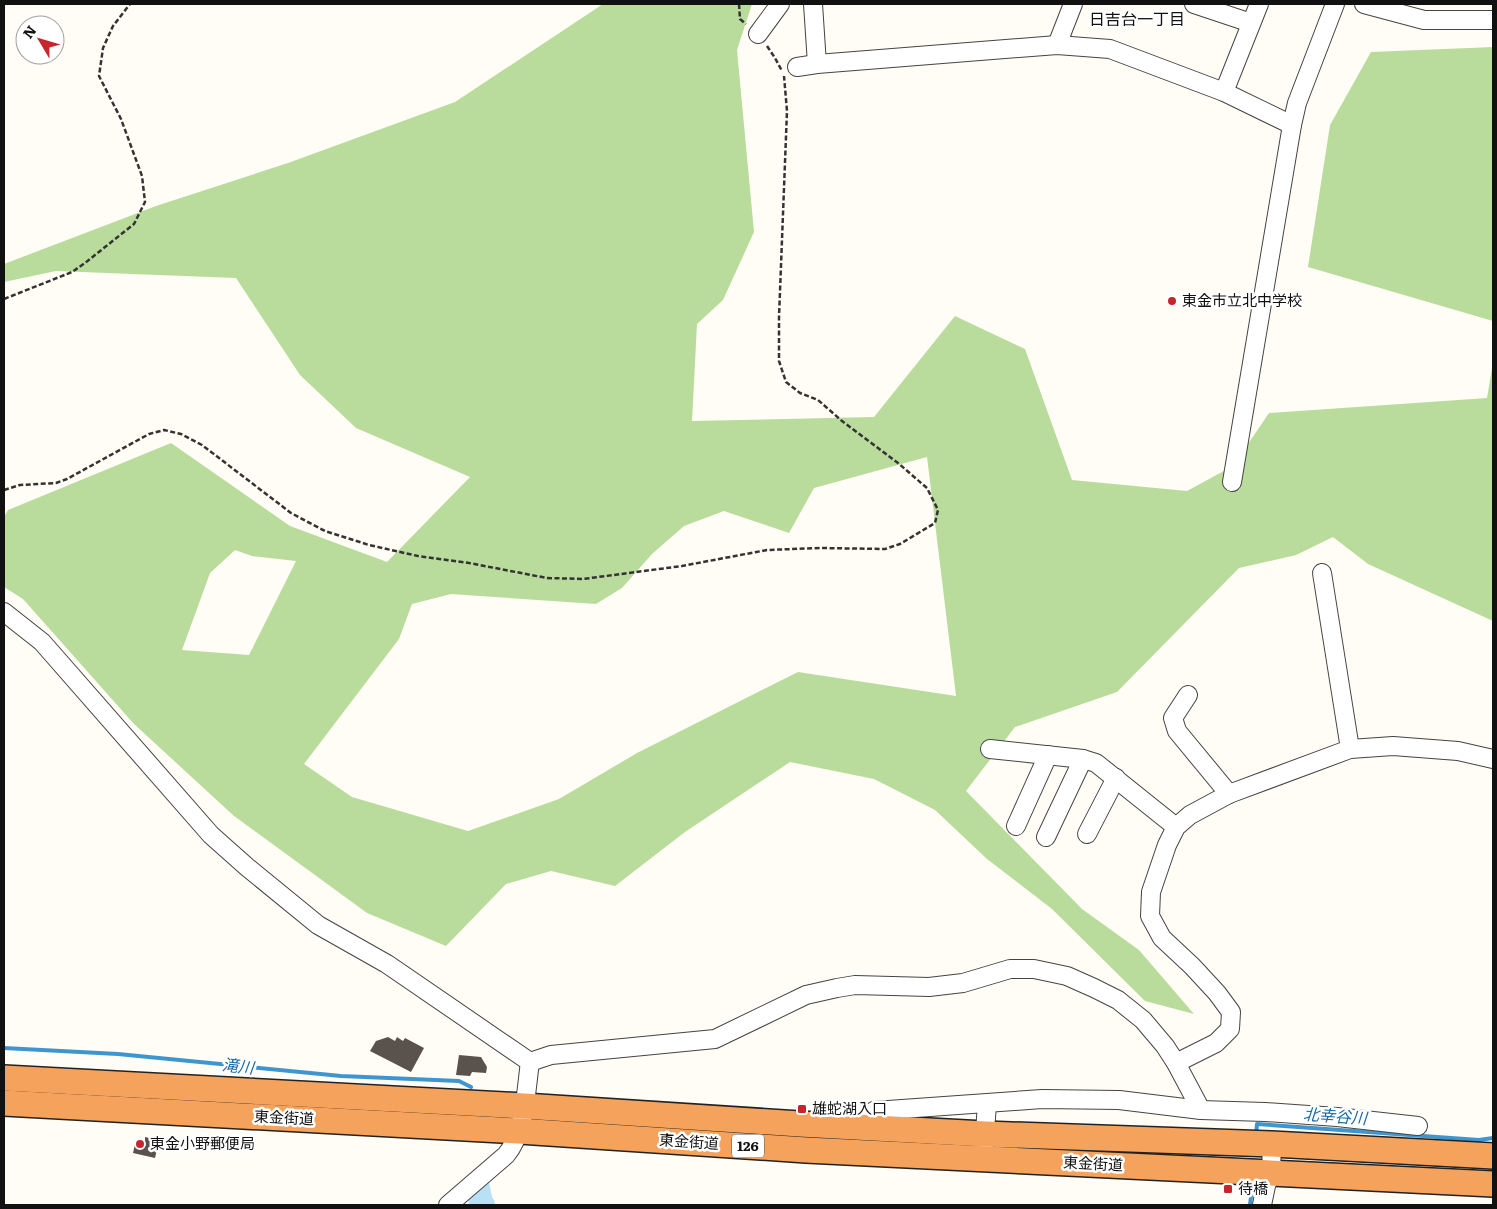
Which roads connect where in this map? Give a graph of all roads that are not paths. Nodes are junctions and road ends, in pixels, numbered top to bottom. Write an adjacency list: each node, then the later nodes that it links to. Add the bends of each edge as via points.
1 (780, 4): 10 (street)
2 (813, 4): 12 (street)
3 (1073, 4): 11 (street)
4 (1194, 4): 9 (street)
5 (1259, 4): 9 (street)
6 (1335, 4): 15 (street, via 1297,103)
7 (1364, 4): 8 (street, via 1424,20)
8 (1493, 20)
9 (1252, 23): 14 (street)
10 (758, 34)
11 (1056, 45): 12 (street); 14 (street, via 1110,49)
12 (817, 64): 13 (street)
13 (797, 67)
14 (1224, 92): 15 (street)
15 (1292, 125): 16 (street)
16 (1232, 482)
17 (1322, 573): 21 (street)
18 (4, 612): 31 (street, via 42,642 211,835 247,867 318,925 387,964)
19 (1188, 695): 26 (street, via 1173,718 1177,731)
20 (990, 749): 22 (street)
21 (1350, 749): 24 (street, via 1393,746); 26 (street)
22 (1048, 755): 23 (street); 27 (street)
23 (1083, 759): 25 (street, via 1096,763); 30 (street)
24 (1493, 759)
25 (1116, 778): 28 (street); 29 (street)
26 (1229, 794): 28 (street, via 1190,814)
27 (1016, 826)
28 (1176, 827): 32 (street, via 1151,892 1150,916 1162,938 1192,966 1232,1012 1230,1029 1216,1043)
29 (1087, 834)
30 (1046, 837)
31 (530, 1062): 32 (street, via 551,1055 715,1039 806,995 836,988 855,985 929,987 963,983 1010,969 1034,969 1067,976 1118,1000 1143,1020); 36 (street)
32 (1176, 1063): 37 (street)
33 (4, 1078): 36 (highway, 東金街道 / 126)
34 (4, 1104): 40 (highway, 東金街道 / 126)
35 (987, 1104): 37 (street, via 1042,1099 1119,1100); 39 (street, via 874,1111); 41 (street)
36 (524, 1106): 39 (highway, 東金街道 / 126); 40 (street)
37 (1201, 1110): 38 (street, via 1337,1117)
38 (1418, 1126)
39 (862, 1127): 41 (highway, 東金街道 / 126)
40 (519, 1131): 44 (highway, 東金街道 / 126); 47 (street, via 506,1155)
41 (984, 1134): 42 (highway, 東金街道 / 126); 44 (street)
42 (1272, 1144): 43 (highway, 東金街道 / 126); 45 (street)
43 (1493, 1156)
44 (982, 1159): 45 (highway, 東金街道 / 126)
45 (1272, 1172): 46 (highway, 東金街道 / 126); 48 (street)
46 (1493, 1184)
47 (448, 1205)
48 (1262, 1205)

